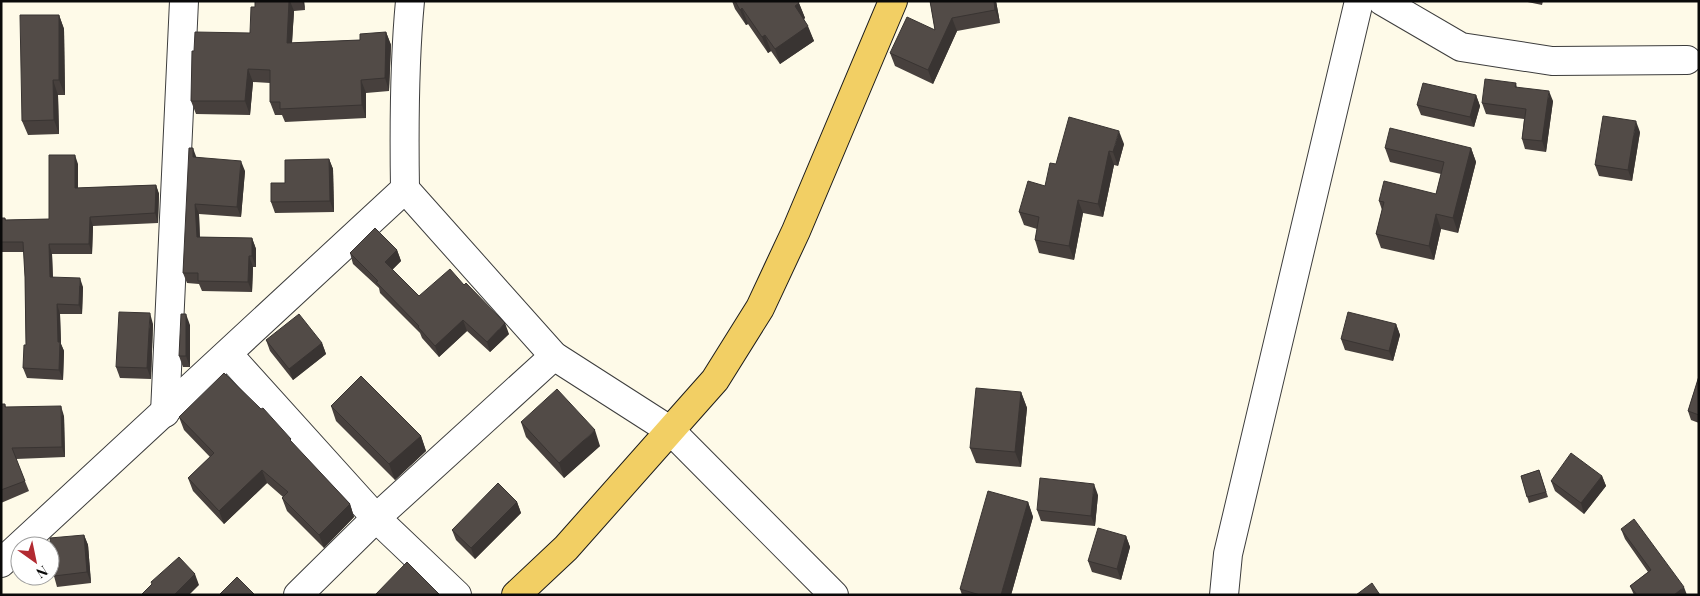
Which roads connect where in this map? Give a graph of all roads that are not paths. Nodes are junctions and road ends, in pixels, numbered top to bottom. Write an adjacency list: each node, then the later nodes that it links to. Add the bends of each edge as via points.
1 (184, 1): 10 (street)
2 (410, 1): 7 (street, via 404,104)
3 (893, 1): 11 (main road, via 760,308 715,380)
4 (1359, 1): 18 (street, via 1228,554)
5 (1382, 1): 6 (street, via 1461,47 1552,61)
6 (1687, 60)
7 (405, 189): 8 (street); 9 (street)
8 (228, 354): 10 (street); 12 (street)
9 (554, 356): 11 (street); 12 (street)
10 (165, 413): 13 (street)
11 (671, 431): 16 (main road, via 566,548); 17 (street)
12 (376, 518): 14 (street); 15 (street)
13 (1, 564)
14 (298, 595)
15 (457, 595)
16 (516, 595)
17 (834, 595)
18 (1224, 595)

